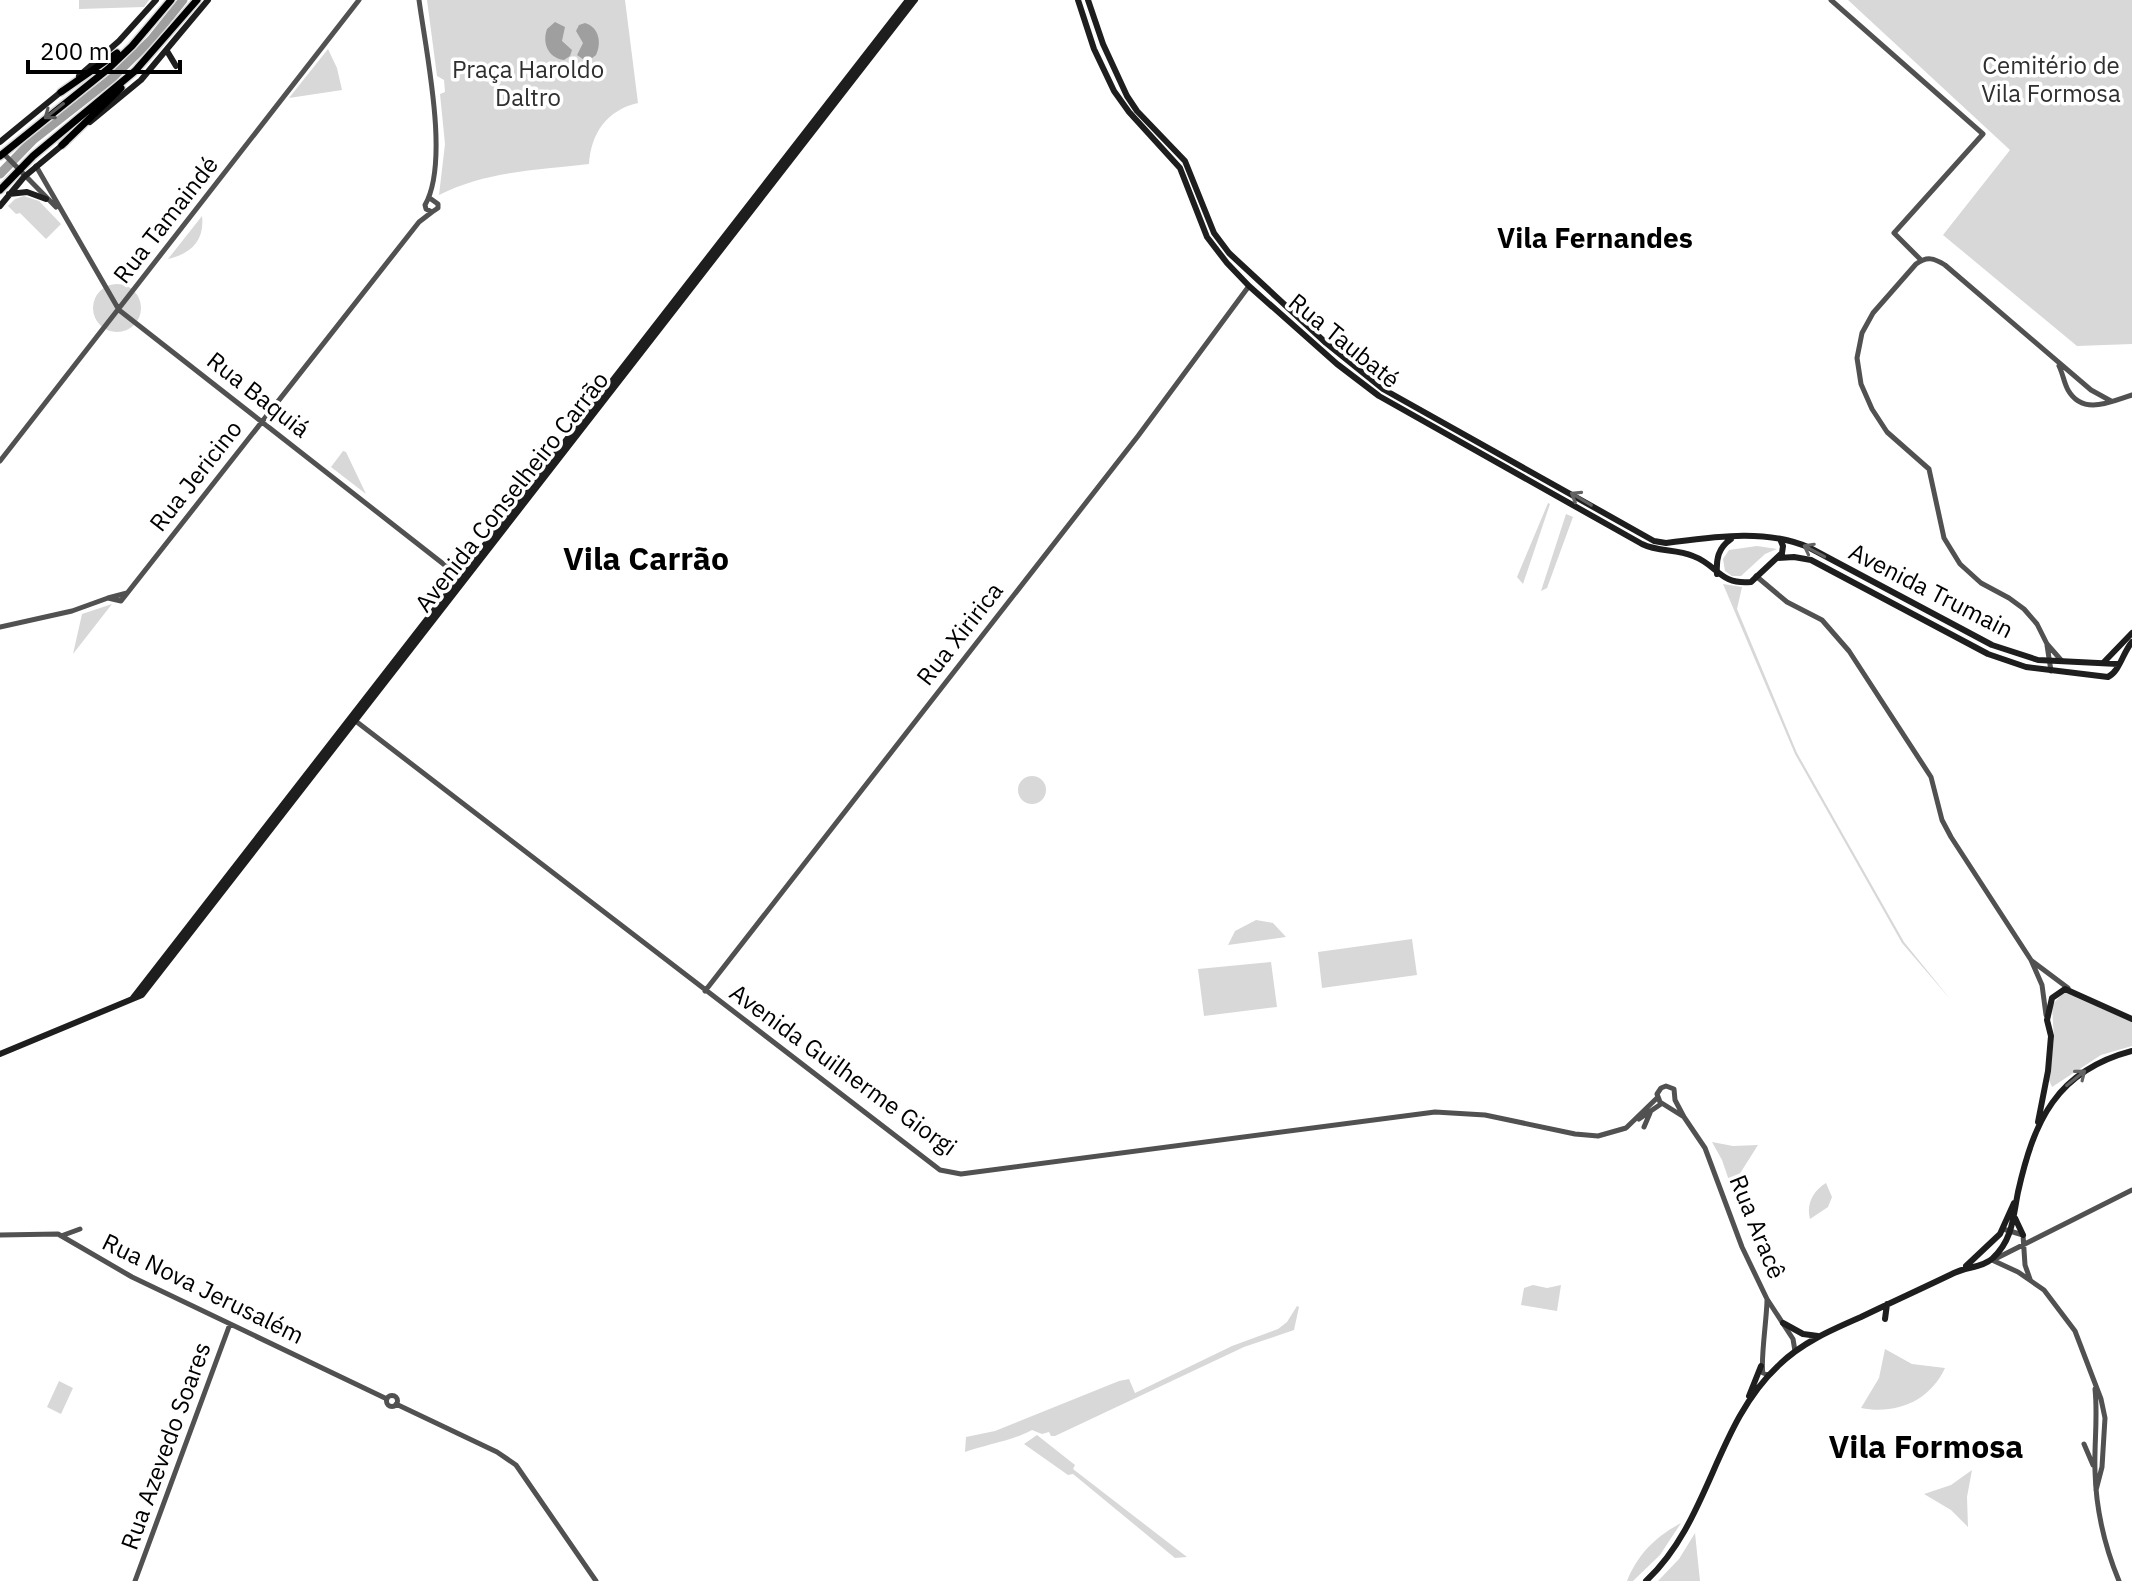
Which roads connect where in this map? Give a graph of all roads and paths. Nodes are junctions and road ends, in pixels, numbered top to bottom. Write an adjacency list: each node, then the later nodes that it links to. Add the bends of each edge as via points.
1 (156, 0): 18 (main road)
2 (171, 0): 12 (highway)
3 (197, 0): 17 (highway)
4 (208, 0): 14 (main road)
5 (359, 0): 39 (street, Rua Tamaindé)
6 (419, 0): 29 (street, via 437,135)
7 (908, 0): 57 (main road, Avenida Conselheiro Carrão)
8 (915, 0): 57 (main road, Avenida Conselheiro Carrão)
9 (1078, 0): 15 (main road, Rua Taubaté)
10 (1088, 0): 13 (main road, Rua Taubaté)
11 (1831, 0): 35 (street, via 1983,134 1894,233)
12 (155, 20): 18 (highway, via 98,69); 22 (highway, one-way to 22, via 108,69)
13 (1106, 49): 15 (main road); 19 (main road, Rua Taubaté)
14 (167, 51): 16 (main road); 21 (main road, via 141,80)
15 (1098, 57): 19 (main road, Rua Taubaté)
16 (176, 66)
17 (135, 71): 21 (highway); 24 (highway)
18 (61, 92): 20 (main road)
19 (1124, 99): 36 (main road, Rua Taubaté, via 1185,161 1220,242); 37 (main road, Rua Taubaté, via 1180,168 1207,237)
20 (0, 142)
21 (62, 145): 23 (main road)
22 (2, 155): 24 (street, Rua Baquiá)
23 (36, 166): 25 (main road); 32 (street, Rua Baquiá)
24 (15, 171): 25 (street, Rua Baquiá); 26 (highway)
25 (24, 177): 27 (main road); 28 (street, Rua Baquiá)
26 (0, 190)
27 (9, 194): 28 (main road, via 27,192); 30 (main road)
28 (46, 199): 32 (street, Rua Baquiá)
29 (431, 199): 31 (street); 33 (street, via 438,204)
30 (0, 206)
31 (426, 207): 33 (street); 34 (street, Rua Jericino)
32 (60, 210): 39 (street, Rua Baquiá)
33 (432, 212): 34 (street, Rua Jericino)
34 (419, 222): 48 (street, Rua Jericino)
35 (1921, 260): 41 (street, via 1945,265); 63 (street, via 1867,322 1857,358 1861,384 1887,432 1929,469 1944,538 1953,554 1981,583 2024,609)
36 (1257, 276): 37 (main road, via 1251,279); 38 (main road, Rua Taubaté)
37 (1252, 288): 40 (main road, Rua Taubaté); 73 (street, Rua Xiririca)
38 (1290, 309): 40 (main road, via 1291,314); 52 (main road, Rua Taubaté, one-way to 38, via 1646,537 1393,395)
39 (119, 310): 48 (street, Rua Baquiá); 49 (street, Rua Tamaindé)
40 (1282, 314): 53 (main road, Rua Taubaté, via 1379,396 1642,544)
41 (2057, 361): 42 (street); 43 (street)
42 (2083, 384): 43 (street, via 2072,381); 44 (street)
43 (2067, 388): 47 (street)
44 (2091, 390): 46 (street); 47 (street)
45 (2132, 395): 46 (street)
46 (2111, 401): 47 (street)
47 (2089, 405)
48 (262, 421): 57 (street, Rua Baquiá); 58 (street, Rua Jericino)
49 (0, 461)
50 (1734, 537): 51 (main road, Avenida Trumain); 52 (main road, Rua Taubaté); 55 (main road, via 1721,547)
51 (1780, 539): 54 (main road, via 1783,550); 64 (main road, Avenida Trumain, one-way to 51, via 1981,640 1810,548)
52 (1685, 541): 53 (main road)
53 (1692, 555): 55 (main road, Rua Taubaté)
54 (1777, 558): 56 (main road); 68 (main road, Avenida Trumain, via 1811,560 1988,654)
55 (1717, 574): 56 (main road, via 1741,583)
56 (1756, 576): 70 (street, via 1787,602 1822,620 1858,663 1931,777 1951,837)
57 (462, 578): 69 (main road, Avenida Conselheiro Carrão)
58 (127, 593): 59 (street); 59 (street, Rua Jericino, via 121,601)
59 (108, 598): 60 (street)
60 (0, 627)
61 (2132, 633): 66 (main road)
62 (2132, 642): 67 (main road)
63 (2047, 644): 64 (street); 65 (street)
64 (2048, 661): 65 (main road, Avenida Trumain); 68 (street)
65 (2062, 662): 66 (main road, Avenida Trumain)
66 (2103, 663): 67 (main road, Avenida Trumain)
67 (2118, 664): 68 (main road, Avenida Trumain, via 2108,677)
68 (2051, 671)
69 (353, 719): 73 (street, Avenida Guilherme Giorgi); 78 (main road, Avenida Conselheiro Carrão, via 138,999)
70 (2031, 960): 71 (street); 72 (street)
71 (2052, 978): 72 (street); 74 (street)
72 (2042, 985): 76 (street)
73 (705, 991): 85 (street, Avenida Guilherme Giorgi, via 940,1170 961,1174 1435,1112 1485,1115 1588,1136 1618,1131)
74 (2075, 993): 75 (main road); 76 (main road, via 2065,989 2052,998)
75 (2132, 1019)
76 (2047, 1020): 79 (main road, via 2051,1036)
77 (2132, 1051): 80 (main road, one-way to 77, via 2088,1068)
78 (0, 1054)
79 (2045, 1086): 80 (main road); 86 (main road)
80 (2058, 1095): 86 (main road)
81 (1675, 1100): 82 (street); 82 (street, via 1675,1091 1661,1088); 84 (street, Rua Aracê)
82 (1662, 1102): 83 (street, Avenida Guilherme Giorgi); 84 (street, Rua Aracê); 85 (street, Avenida Guilherme Giorgi)
83 (1650, 1113): 85 (street, Avenida Guilherme Giorgi); 87 (street)
84 (1684, 1117): 102 (street, Rua Aracê, via 1710,1159)
85 (1638, 1119)
86 (2037, 1126): 89 (main road)
87 (1644, 1127)
88 (2132, 1190): 98 (street)
89 (2018, 1193): 90 (main road); 92 (main road)
90 (2015, 1218): 93 (main road); 95 (main road)
91 (80, 1229): 96 (street)
92 (2003, 1229): 93 (street); 97 (main road)
93 (2012, 1230): 95 (street); 99 (main road)
94 (0, 1235): 96 (street)
95 (2023, 1235): 98 (street)
96 (61, 1236): 106 (street, Rua Nova Jerusalém)
97 (1992, 1244): 99 (main road); 100 (main road)
98 (2024, 1244): 99 (street); 101 (street)
99 (1992, 1260): 100 (main road); 101 (street)
100 (1959, 1270): 103 (main road)
101 (2030, 1280): 111 (street, via 2075,1331)
102 (1767, 1299): 105 (street, Rua Aracê); 109 (street)
103 (1887, 1304): 104 (main road); 107 (main road)
104 (1885, 1319)
105 (1783, 1323): 107 (main road); 108 (street, Rua Aracê)
106 (230, 1324): 116 (street, Rua Azevedo Soares); 117 (street, Rua Nova Jerusalém, via 516,1465)
107 (1821, 1336): 108 (main road)
108 (1795, 1351): 110 (main road)
109 (1761, 1366): 110 (street); 112 (main road)
110 (1769, 1375): 112 (main road)
111 (2094, 1384): 114 (street); 115 (street, via 2105,1418)
112 (1747, 1403): 118 (main road, via 1687,1530)
113 (2084, 1444): 114 (street)
114 (2095, 1470): 115 (street)
115 (2096, 1490): 119 (street, via 2101,1530)
116 (135, 1581)
117 (596, 1581)
118 (1646, 1581)
119 (2119, 1581)

